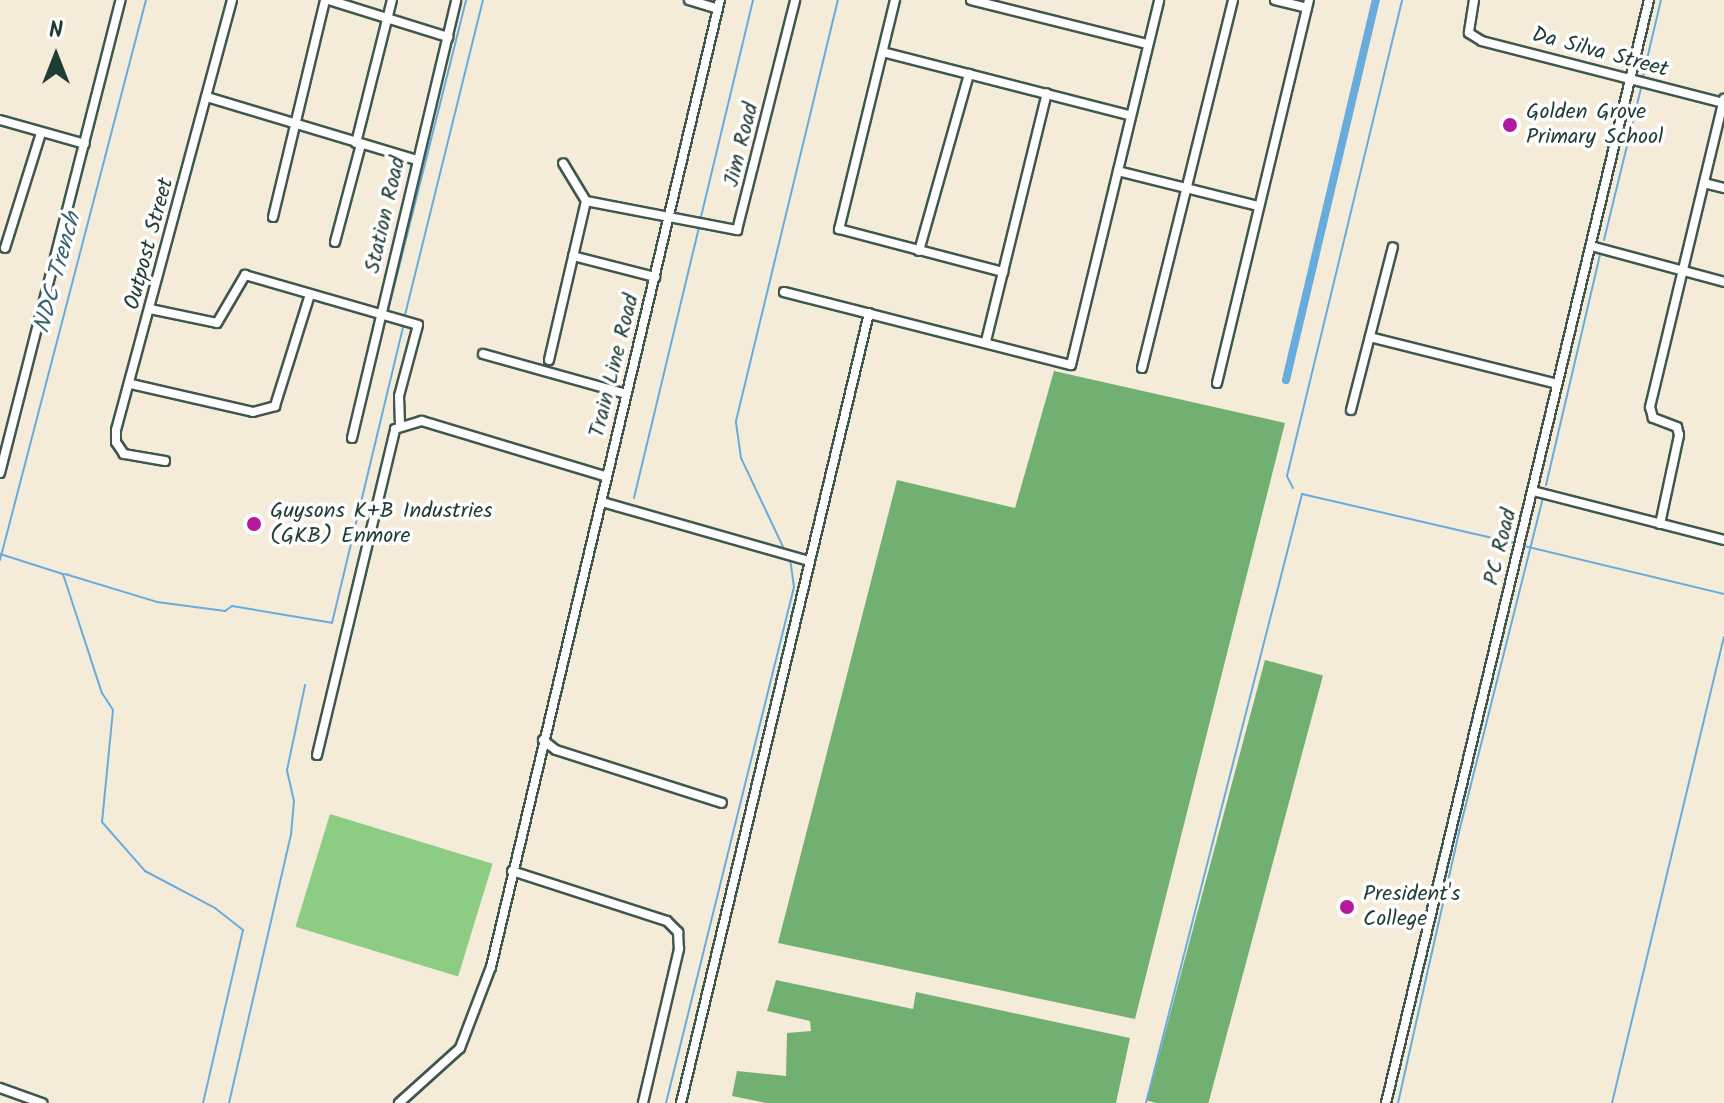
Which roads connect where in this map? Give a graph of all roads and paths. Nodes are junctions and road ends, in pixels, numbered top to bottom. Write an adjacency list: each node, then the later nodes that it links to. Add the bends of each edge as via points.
1 (121, 0): 31 (street)
2 (232, 0): 24 (street, Outpost Street)
3 (327, 0): 17 (street); 28 (street)
4 (392, 0): 17 (street)
5 (456, 0): 18 (street, Station Road)
6 (689, 0): 15 (street)
7 (795, 0): 41 (street, Jim Road, via 740,227 733,232)
8 (895, 0): 20 (street)
9 (971, 0): 19 (street)
10 (1159, 0): 19 (street)
11 (1233, 0): 36 (street)
12 (1275, 0): 16 (street)
13 (1474, 0): 22 (street, Da Silva Street, via 1469,33 1482,41)
14 (1649, 0): 22 (street, PC Road)
15 (719, 4): 41 (street, Train Line Road)
16 (1308, 4): 39 (street)
17 (388, 17): 18 (street); 30 (street)
18 (448, 37): 32 (street, Station Road)
19 (1148, 44): 26 (street)
20 (883, 52): 21 (street); 46 (street, via 839,229)
21 (969, 74): 23 (street); 46 (street)
22 (1630, 80): 25 (street, Da Silva Street); 43 (street, PC Road)
23 (1047, 93): 26 (street); 49 (street)
24 (207, 97): 28 (street); 54 (street, Outpost Street)
25 (1724, 102): 35 (street)
26 (1128, 115): 34 (street)
27 (0, 120): 29 (street)
28 (294, 123): 30 (street); 40 (street)
29 (41, 133): 31 (street); 45 (street)
30 (358, 143): 32 (street); 42 (street)
31 (85, 144): 70 (street)
32 (417, 160): 56 (street, Station Road)
33 (563, 163): 38 (street)
34 (1118, 171): 36 (street); 58 (street, via 1071,365)
35 (1704, 183): 37 (street); 48 (street)
36 (1188, 188): 39 (street); 61 (street)
37 (1724, 188)
38 (586, 201): 41 (street, Jim Road); 47 (street)
39 (1258, 206): 62 (street)
40 (273, 217)
41 (669, 217): 50 (street, Train Line Road)
42 (335, 242)
43 (1591, 246): 48 (street); 64 (street, PC Road)
44 (1393, 247): 57 (street)
45 (5, 248)
46 (919, 251): 49 (street)
47 (573, 256): 50 (street); 60 (street)
48 (1682, 270): 51 (street); 74 (street, via 1650,407 1653,418 1677,427 1679,435)
49 (1003, 272): 58 (street)
50 (655, 277): 65 (street, Train Line Road)
51 (1724, 282)
52 (784, 292): 55 (street)
53 (310, 294): 54 (street, via 245,275 217,323); 56 (street); 63 (street, via 281,395 266,410 253,412)
54 (150, 309): 63 (street, Outpost Street)
55 (869, 313): 58 (street); 76 (street)
56 (381, 314): 67 (street, via 418,325 399,396); 68 (street, Station Road)
57 (1370, 337): 64 (street); 66 (street)
58 (986, 341)
59 (483, 354): 65 (street)
60 (549, 360)
61 (1142, 368)
62 (1217, 383)
63 (131, 384): 69 (street, Outpost Street, via 116,430 119,449)
64 (1557, 384): 72 (street, PC Road)
65 (626, 394): 71 (street, Train Line Road)
66 (1351, 410)
67 (400, 424): 71 (street, via 422,421); 78 (street, via 391,437)
68 (352, 438)
69 (165, 461)
70 (0, 473)
71 (607, 477): 73 (street, Train Line Road)
72 (1533, 491): 74 (street); 86 (street, PC Road)
73 (602, 502): 76 (street); 77 (street, Train Line Road)
74 (1660, 524): 75 (street)
75 (1724, 540)
76 (809, 561): 85 (street)
77 (543, 740): 79 (street, via 556,750); 80 (street, Train Line Road)
78 (317, 755)
79 (722, 803)
80 (512, 871): 83 (street, Train Line Road, via 491,967 460,1048); 84 (street, via 667,921 678,932 679,949)
81 (0, 1088): 82 (street)
82 (42, 1103)
83 (399, 1103)
84 (643, 1103)
85 (681, 1103)
86 (1386, 1103)

